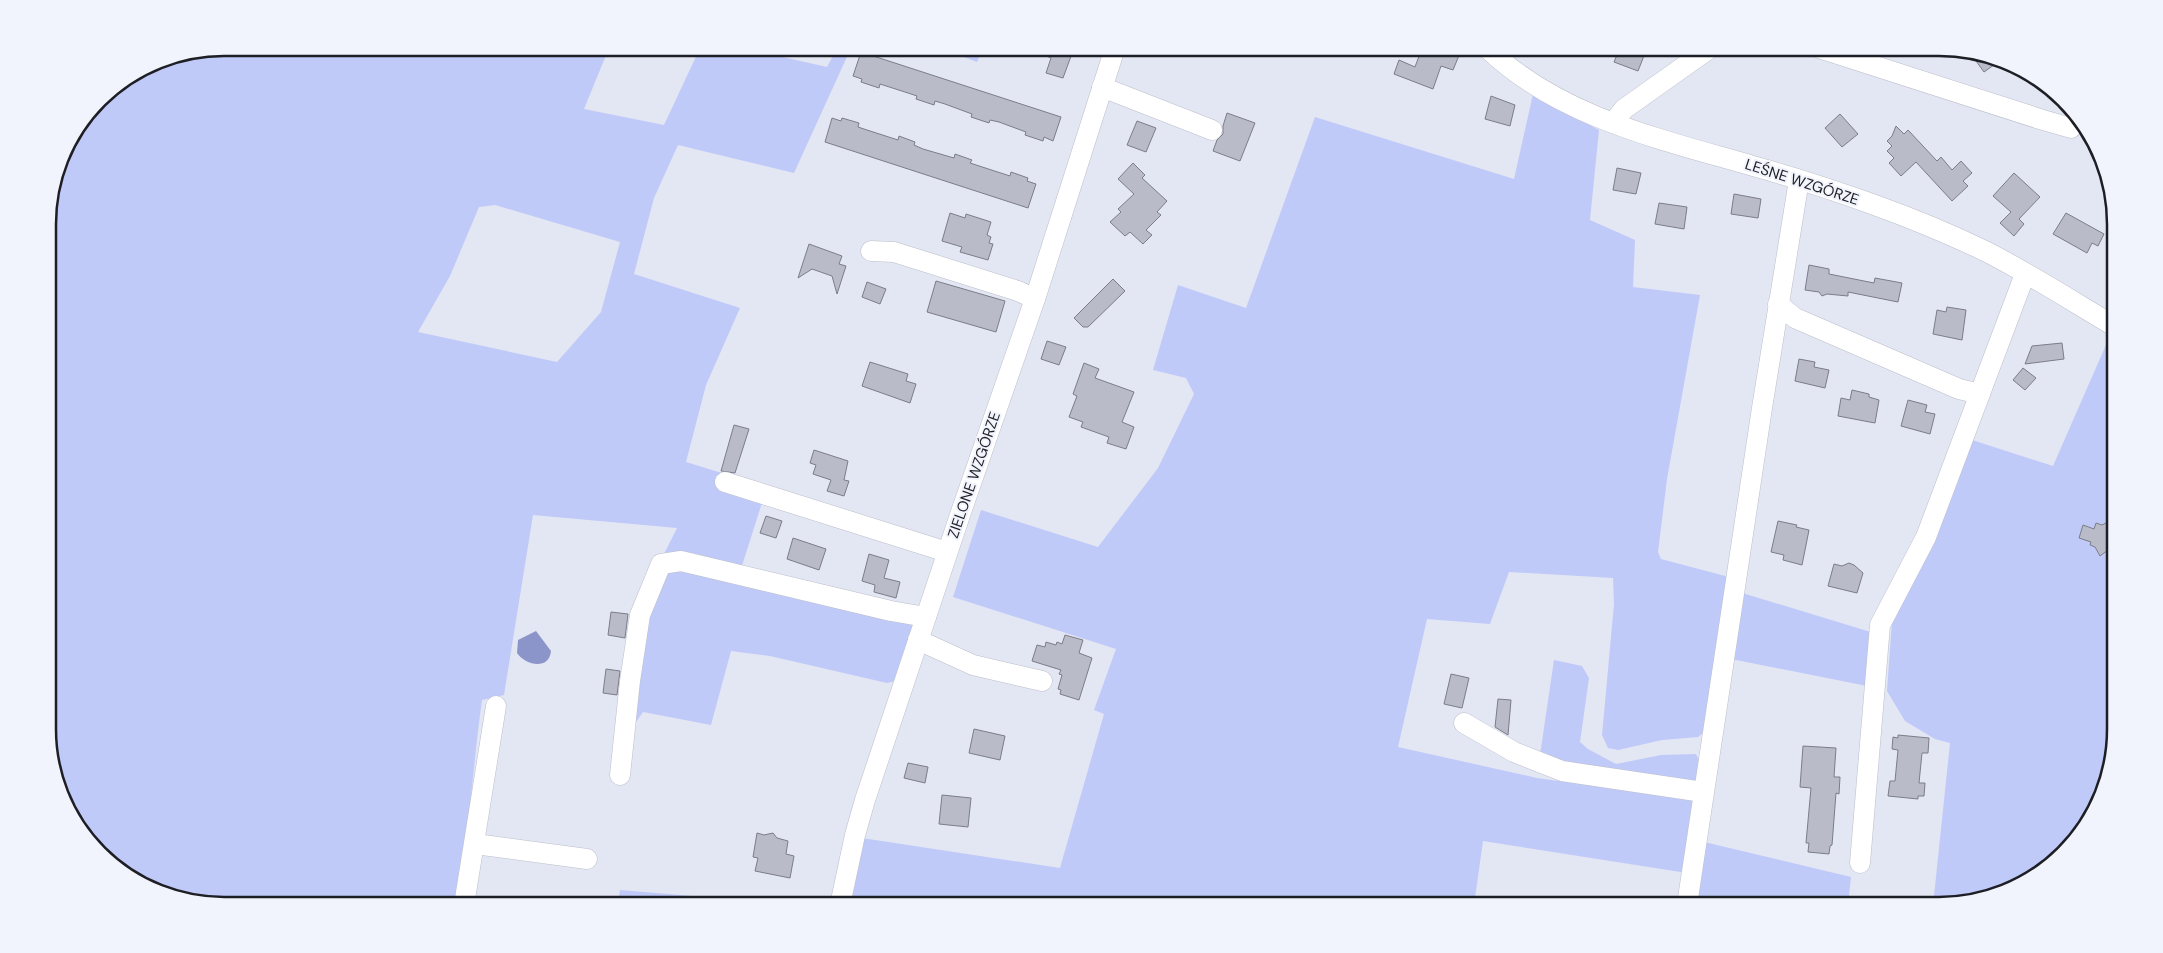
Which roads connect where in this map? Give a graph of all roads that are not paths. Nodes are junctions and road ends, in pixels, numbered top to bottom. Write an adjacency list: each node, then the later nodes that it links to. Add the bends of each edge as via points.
1 (1112, 56): 5 (street, ZIELONE WZGÓRZE)
2 (1497, 56): 6 (street, LEŚNE WZGÓRZE, via 1522,77 1561,101)
3 (1699, 56): 6 (street, via 1624,109)
4 (1844, 56): 7 (street)
5 (1102, 87): 8 (street); 12 (street, ZIELONE WZGÓRZE)
6 (1613, 123): 9 (street, LEŚNE WZGÓRZE)
7 (2071, 128)
8 (1212, 130)
9 (1799, 180): 11 (street, LEŚNE WZGÓRZE, via 1940,230); 13 (street)
10 (871, 251): 12 (street, via 894,252)
11 (2025, 274): 14 (street, LEŚNE WZGÓRZE); 15 (street)
12 (1035, 299): 17 (street, ZIELONE WZGÓRZE)
13 (1778, 304): 15 (street, via 1795,318 1959,389); 24 (street)
14 (2107, 322)
15 (1980, 394): 27 (street, via 1926,537 1880,625)
16 (724, 482): 17 (street)
17 (948, 552): 18 (street, ZIELONE WZGÓRZE)
18 (926, 617): 19 (street, ZIELONE WZGÓRZE); 23 (street, via 680,562 661,564 640,615)
19 (918, 640): 20 (street, via 973,665); 30 (street, ZIELONE WZGÓRZE, via 854,835)
20 (1042, 681)
21 (496, 706): 25 (street)
22 (1464, 723): 24 (street, via 1514,752 1562,771)
23 (620, 775)
24 (1704, 792): 28 (street)
25 (475, 844): 26 (street); 29 (street)
26 (587, 858)
27 (1860, 863)
28 (1689, 896)
29 (466, 897)
30 (842, 897)

